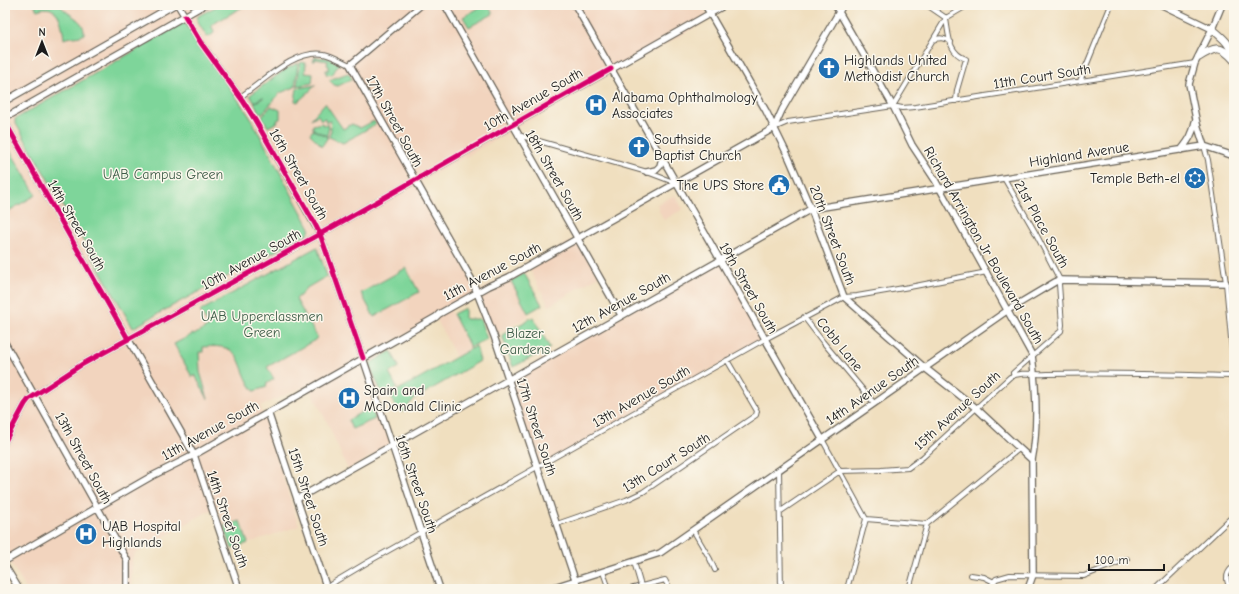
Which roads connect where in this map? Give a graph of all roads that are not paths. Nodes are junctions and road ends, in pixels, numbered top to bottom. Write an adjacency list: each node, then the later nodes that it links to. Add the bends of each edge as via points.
1 (174, 5): 29 (street)
2 (178, 5): 18 (street, 16th Street South)
3 (204, 5): 18 (street)
4 (421, 5): 25 (street)
5 (445, 5): 35 (street, 18th Street South)
6 (575, 5): 26 (street, 19th Street South)
7 (705, 5): 17 (street, 20th Street South)
8 (725, 5): 17 (street, 10th Avenue South)
9 (835, 5): 16 (street, Richard Arrington Jr Boulevard South)
10 (842, 5): 16 (street)
11 (927, 5): 19 (street)
12 (968, 5): 19 (street)
13 (1111, 5): 27 (street)
14 (1162, 5): 20 (street)
15 (1222, 5): 20 (street)
16 (839, 12): 31 (street, Richard Arrington Jr Boulevard South); 36 (street)
17 (710, 13): 26 (street, 10th Avenue South); 36 (street, 20th Street South)
18 (185, 16): 28 (street, 16th Street South, via 215,64); 32 (street)
19 (946, 18): 21 (street); 22 (street)
20 (1212, 29): 23 (street); 24 (highway, via 1224,38 1232,50)
21 (932, 40): 22 (street, via 943,38); 31 (street)
22 (951, 43): 30 (street, via 953,51 966,60)
23 (1197, 60): 24 (highway, via 1217,48 1226,51); 27 (street, 11th Court South, via 1135,74); 33 (street, via 1189,84)
24 (1234, 60)
25 (350, 65): 28 (street, via 324,54 303,56 268,75); 44 (street, 17th Street South)
26 (611, 69): 35 (street, 10th Avenue South); 41 (street, 19th Street South)
27 (1080, 81): 30 (street, 11th Court South)
28 (240, 97): 48 (street, 16th Street South)
29 (5, 101)
30 (956, 101): 31 (street, 11th Court South, via 902,108)
31 (892, 106): 36 (street, 11th Avenue South, via 788,122); 46 (street, Richard Arrington Jr Boulevard South, via 912,145)
32 (5, 116)
33 (1196, 117): 38 (street); 39 (street, via 1190,140)
34 (5, 122): 59 (street, 14th Street South)
35 (513, 125): 37 (street, 18th Street South); 44 (street, 10th Avenue South)
36 (774, 128): 45 (street, 11th Avenue South); 47 (street, 20th Street South)
37 (518, 135): 42 (street); 49 (street, 18th Street South)
38 (1204, 146): 39 (street, Highland Avenue); 40 (street); 53 (street)
39 (1181, 150): 43 (street, Highland Avenue)
40 (1234, 156)
41 (662, 158): 42 (street, via 656,170); 45 (street, 19th Street South)
42 (646, 172): 45 (street)
43 (1004, 178): 46 (street, Highland Avenue); 52 (street, 21st Place South)
44 (415, 180): 48 (street, 10th Avenue South); 54 (street, 17th Street South)
45 (676, 183): 49 (street, 11th Avenue South); 50 (street, 19th Street South)
46 (940, 188): 47 (street, Highland Avenue); 51 (street, Richard Arrington Jr Boulevard South)
47 (810, 209): 50 (street, 12th Avenue South); 55 (street, 20th Street South)
48 (320, 234): 59 (street, 10th Avenue South); 63 (street, 16th Street South)
49 (577, 238): 54 (street, 11th Avenue South, via 509,277); 57 (street, 18th Street South)
50 (720, 260): 57 (street, 12th Avenue South); 60 (street, 19th Street South)
51 (987, 272): 55 (street, 13th Avenue South); 56 (street, Richard Arrington Jr Boulevard South)
52 (1060, 280): 53 (street, 14th Avenue South); 56 (street, 14th Avenue South); 62 (street, 21st Place South, via 1061,331)
53 (1226, 283): 66 (street)
54 (477, 292): 63 (street, 11th Avenue South); 70 (street, 17th Street South)
55 (844, 297): 58 (street, 13th Avenue South); 65 (street, 20th Street South)
56 (1008, 310): 62 (street, Richard Arrington Jr Boulevard South); 65 (street, 14th Avenue South)
57 (621, 315): 70 (street, 12th Avenue South)
58 (804, 317): 60 (street, 13th Avenue South); 72 (street, Cobb Lane)
59 (128, 339): 71 (street, 10th Avenue South); 79 (street, 14th Street South)
60 (765, 339): 64 (street, 13th Avenue South); 75 (street, 19th Street South)
61 (5, 343): 71 (street, 13th Street South)
62 (1032, 356): 67 (street, Richard Arrington Jr Boulevard South); 69 (street, 21st Place South)
63 (363, 358): 74 (street, 11th Avenue South); 77 (street, 16th Street South)
64 (727, 360): 81 (street, 13th Avenue South); 89 (street, 13th Court South, via 757,414 643,492)
65 (925, 368): 72 (street, 14th Avenue South); 73 (street, 20th Street South)
66 (1234, 371)
67 (1035, 375): 68 (street, 15th Avenue South, via 1080,373); 69 (street, 15th Avenue South, via 1026,373); 80 (street, Richard Arrington Jr Boulevard South)
68 (1234, 376)
69 (1010, 377): 73 (street, 15th Avenue South)
70 (508, 379): 77 (street, 12th Avenue South); 81 (street, 17th Street South)
71 (35, 395): 76 (street, 10th Avenue South, via 25,404); 85 (street, 13th Street South)
72 (874, 403): 75 (street, 14th Avenue South)
73 (976, 408): 78 (street, 20th Street South); 83 (street, 15th Avenue South, via 908,468)
74 (268, 412): 79 (street, 11th Avenue South); 84 (street, 15th Street South)
75 (822, 439): 82 (street, 14th Avenue South); 83 (street, 19th Street South)
76 (5, 441)
77 (391, 445): 84 (street, 12th Avenue South); 92 (street, 16th Street South)
78 (1020, 449): 80 (street, 20th Street South); 90 (street)
79 (194, 455): 85 (street, 11th Avenue South); 107 (street, 14th Street South)
80 (1032, 460): 101 (street, Richard Arrington Jr Boulevard South)
81 (538, 468): 89 (street, 17th Street South); 92 (street, 13th Avenue South)
82 (779, 470): 86 (street); 91 (street, 14th Avenue South)
83 (840, 472): 86 (street); 88 (street, 19th Street South)
84 (297, 499): 108 (street, 15th Street South)
85 (98, 507): 94 (street, 11th Avenue South); 106 (street, 13th Street South, via 127,560)
86 (781, 511): 115 (street)
87 (1234, 515): 120 (street)
88 (866, 519): 90 (street); 116 (street)
89 (557, 524): 102 (street, 17th Street South)
90 (927, 524): 117 (street)
91 (693, 530): 95 (street, 14th Avenue South, via 660,553); 98 (street)
92 (421, 533): 108 (street, 13th Avenue South); 109 (street, 16th Street South)
93 (1127, 559): 101 (street, via 1084,576)
94 (5, 561)
95 (634, 562): 99 (street, 14th Avenue South); 104 (street)
96 (5, 566): 105 (street)
97 (1232, 568): 121 (street, via 1226,578)
98 (715, 570)
99 (603, 572): 102 (street, 14th Avenue South); 112 (street)
100 (971, 575): 103 (street)
101 (1033, 575): 103 (street, via 1010,575); 119 (street, Richard Arrington Jr Boulevard South)
102 (576, 581): 110 (street, 14th Avenue South); 111 (street, 17th Street South)
103 (994, 582): 118 (street)
104 (641, 586): 113 (street); 114 (street, via 665,580)
105 (19, 589)
106 (127, 589)
107 (239, 589)
108 (326, 589)
109 (440, 589)
110 (548, 589)
111 (578, 589)
112 (609, 589)
113 (630, 589)
114 (668, 589)
115 (781, 589)
116 (847, 589)
117 (908, 589)
118 (989, 589)
119 (1028, 589)
120 (1156, 589)
121 (1231, 589)

